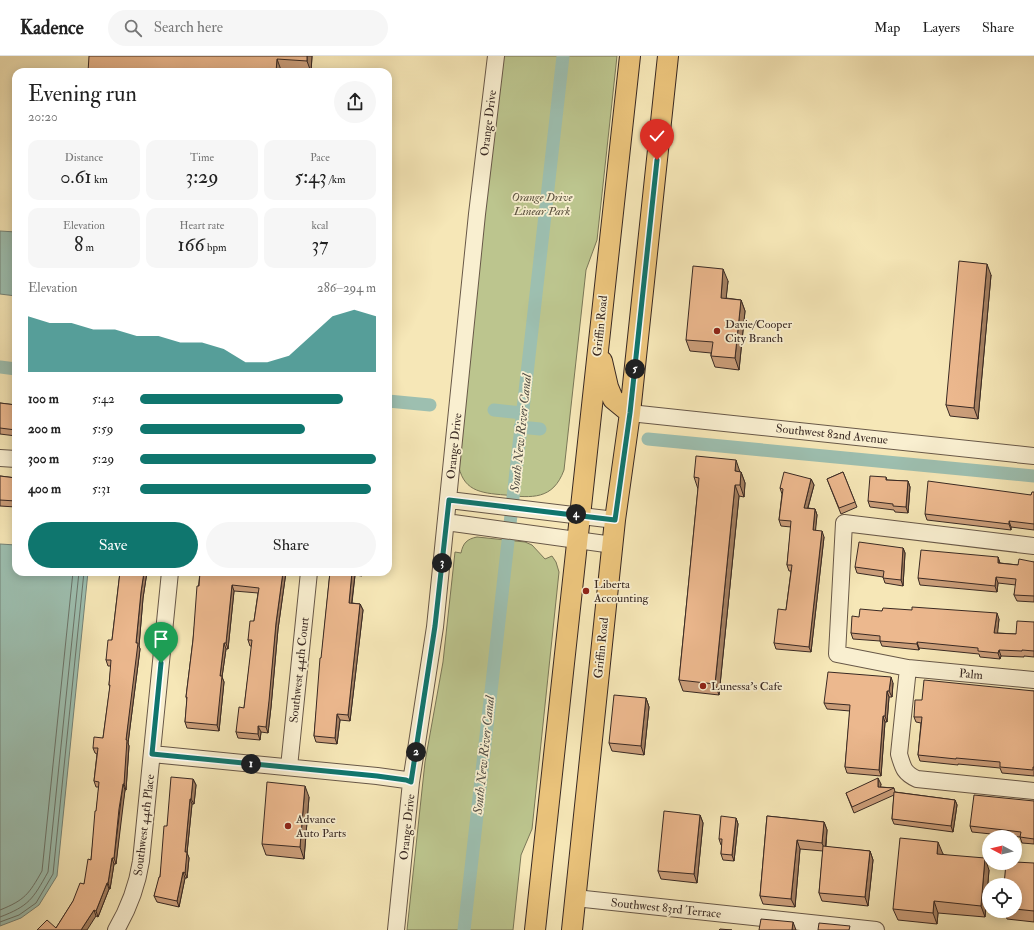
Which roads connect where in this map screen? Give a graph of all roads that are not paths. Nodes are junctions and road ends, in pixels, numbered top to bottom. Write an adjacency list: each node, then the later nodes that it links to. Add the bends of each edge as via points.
1 (496, 56): 9 (street, Orange Drive, via 477,214)
2 (630, 56): 4 (main road, Griffin Road)
3 (668, 56): 5 (main road, Griffin Road)
4 (598, 345): 5 (main road, via 613,399); 10 (main road, Griffin Road)
5 (630, 413): 6 (street, Southwest 82nd Avenue); 11 (main road, Griffin Road)
6 (1034, 456)
7 (0, 458): 8 (street)
8 (12, 460)
9 (449, 500): 10 (street); 12 (street, Orange Drive)
10 (581, 515): 11 (street); 13 (main road, Griffin Road)
11 (615, 520): 14 (main road, Griffin Road)
12 (446, 522): 13 (street); 22 (street, Orange Drive, via 435,626)
13 (578, 540): 14 (street); 27 (main road, Griffin Road)
14 (613, 545): 24 (main road, Griffin Road)
15 (1034, 546): 18 (street, Palm, via 844,523 837,654)
16 (170, 576): 20 (street, Southwest 44th Place)
17 (309, 576): 21 (street, Southwest 44th Court)
18 (908, 668): 19 (street, Palm); 23 (street, via 899,754 908,775 917,779)
19 (1034, 680)
20 (152, 754): 21 (street); 25 (street, Southwest 44th Place, via 138,877 132,900)
21 (289, 768): 22 (street)
22 (411, 782): 26 (street, Orange Drive)
23 (1034, 791)
24 (575, 898): 28 (main road, Griffin Road); 29 (street, Southwest 83rd Terrace)
25 (116, 930)
26 (396, 930)
27 (535, 930)
28 (572, 930)
29 (876, 930)

